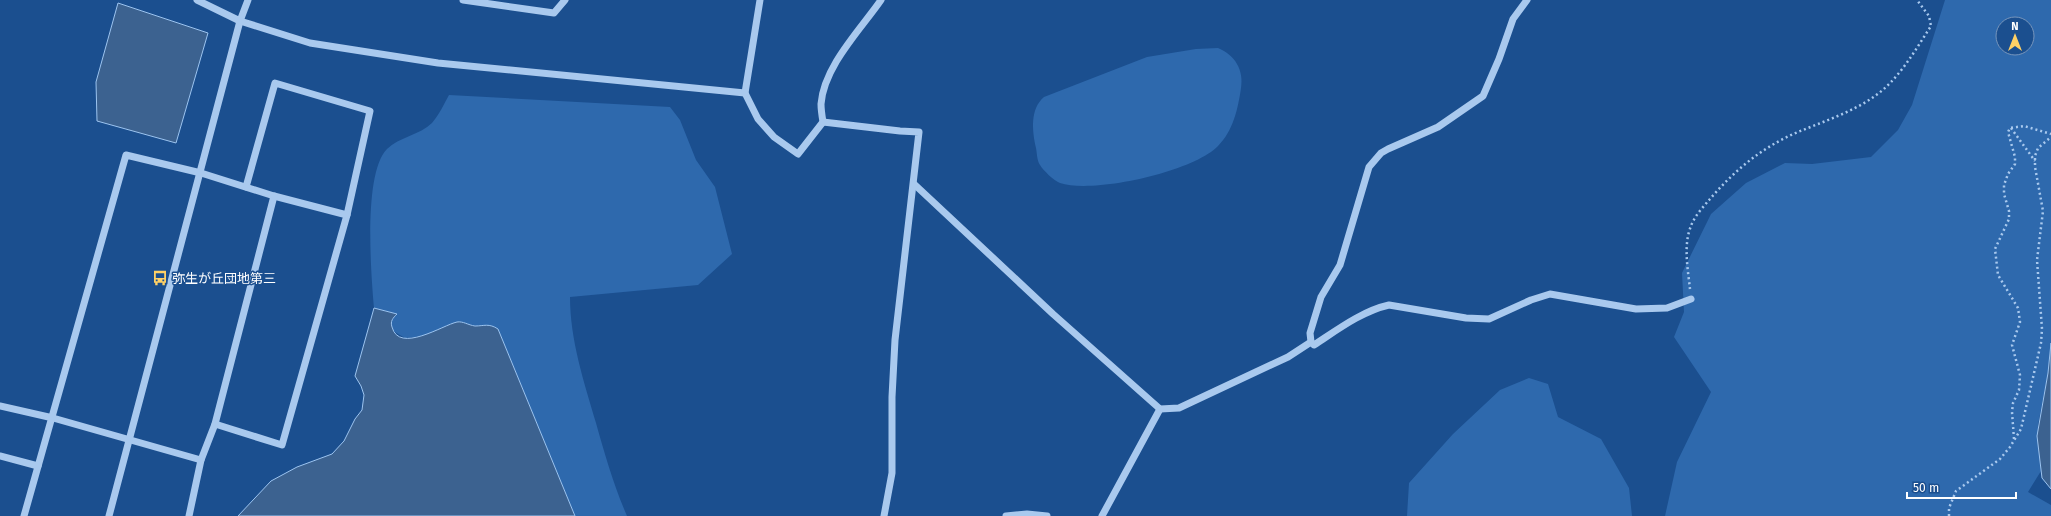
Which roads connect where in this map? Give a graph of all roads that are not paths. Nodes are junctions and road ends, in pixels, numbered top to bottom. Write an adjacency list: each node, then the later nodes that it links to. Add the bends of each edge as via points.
1 (197, 0): 8 (street)
2 (248, 0): 8 (street)
3 (463, 0): 4 (street, via 554,13)
4 (565, 0)
5 (760, 0): 9 (street)
6 (881, 0): 10 (street, via 847,44 829,76 821,103)
7 (1527, 0): 17 (street, via 1513,19 1483,96 1438,127 1381,153 1369,167 1340,265 1322,297 1310,333)
8 (240, 21): 9 (street, via 310,43 438,63); 11 (street)
9 (745, 93): 10 (street, via 758,119 774,137 798,154)
10 (823, 122): 12 (street, via 919,132)
11 (201, 173): 13 (street); 20 (street, via 126,155); 22 (street)
12 (914, 184): 19 (street, via 1053,314); 29 (street, via 895,340 892,473)
13 (246, 187): 14 (street); 15 (street, via 275,83 370,111)
14 (274, 196): 15 (street); 21 (street)
15 (347, 215): 21 (street, via 282,445)
16 (1691, 299): 17 (street, via 1667,308 1636,309 1550,294 1489,319 1466,318 1389,305 1378,307 1314,345)
17 (1311, 342): 19 (street, via 1288,357 1178,408)
18 (0, 406): 20 (street)
19 (1160, 409): 32 (street)
20 (53, 418): 22 (street); 25 (street)
21 (215, 424): 24 (street)
22 (131, 439): 24 (street); 27 (street)
23 (0, 456): 25 (street)
24 (201, 460): 28 (street)
25 (38, 466): 26 (street)
26 (24, 516)
27 (109, 516)
28 (189, 516)
29 (884, 516)
30 (1006, 516): 31 (street)
31 (1047, 516)
32 (1102, 516)

